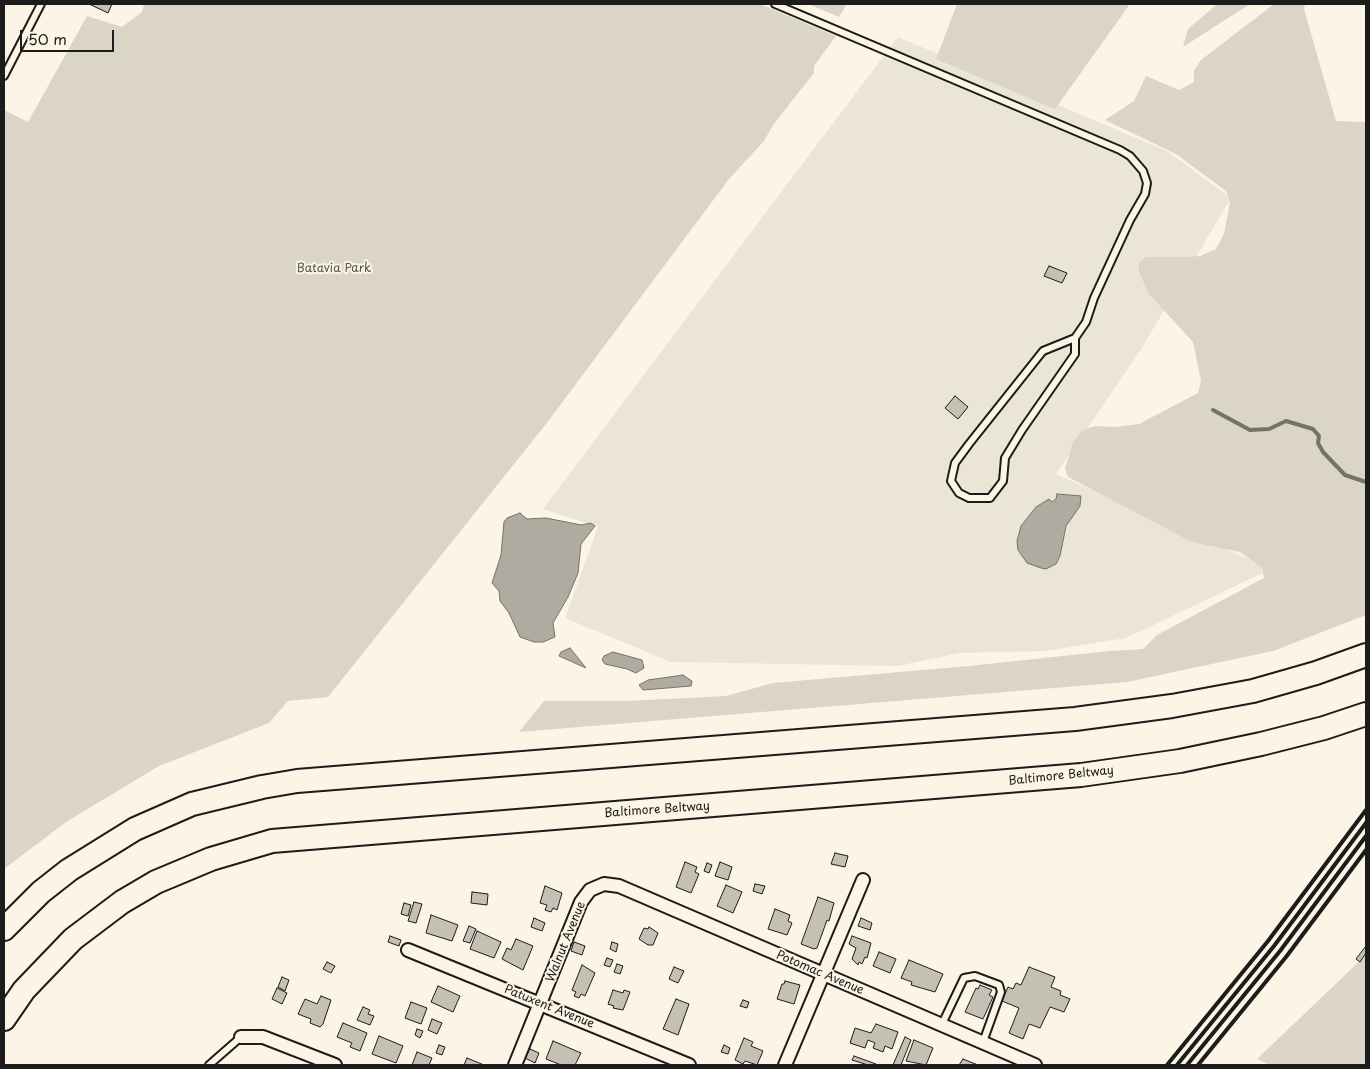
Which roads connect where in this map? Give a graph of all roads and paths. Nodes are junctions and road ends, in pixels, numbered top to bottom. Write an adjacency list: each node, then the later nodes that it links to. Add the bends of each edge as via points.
1 (41, 4): 3 (lane)
2 (775, 4): 4 (lane, via 1066,126 1120,150 1138,163 1147,183 1145,194 1094,298 1086,322)
3 (4, 76)
4 (1075, 338): 4 (lane, via 1043,351 954,463 951,481 959,493 969,498 990,498 1003,481 1005,458 1075,354)
5 (1366, 655): 9 (highway, via 1244,693 1075,719 262,786 192,804 127,834 69,870 41,892)
6 (1366, 714): 13 (highway, Baltimore Beltway, via 1261,744 1189,759 1081,775 272,841 183,870 122,902 73,939 24,990)
7 (863, 880): 11 (street)
8 (604, 884): 11 (street, Potomac Avenue, via 619,886); 12 (street, Walnut Avenue, via 590,890 581,902)
9 (4, 929)
10 (408, 950): 12 (street, Patuxent Avenue)
11 (823, 975): 14 (street, Potomac Avenue); 21 (street)
12 (542, 1003): 19 (street, Walnut Avenue); 20 (street, Patuxent Avenue)
13 (4, 1019)
14 (942, 1024): 16 (street, Potomac Avenue); 16 (lane, via 964,978 975,976 998,985 1001,992)
15 (241, 1036): 17 (lane); 18 (street, via 263,1036)
16 (983, 1042): 22 (street, Potomac Avenue)
17 (209, 1065)
18 (335, 1065)
19 (515, 1065)
20 (689, 1065)
21 (785, 1065)
22 (1035, 1065)

